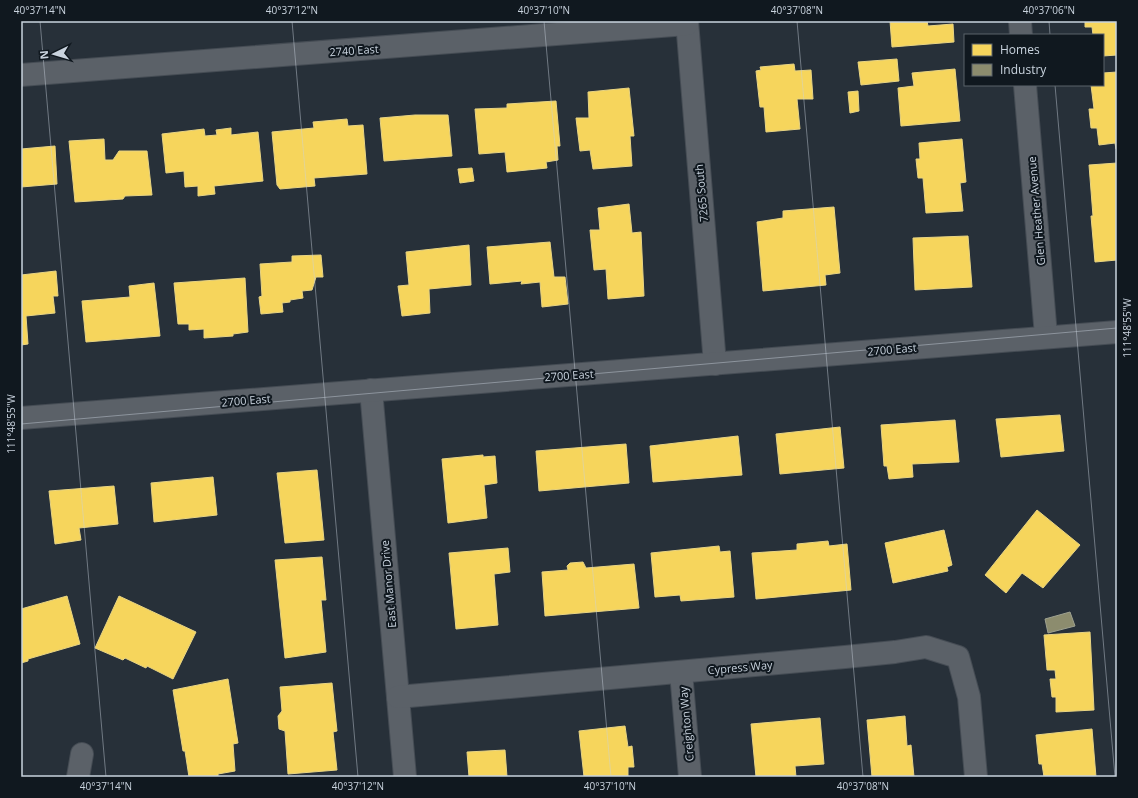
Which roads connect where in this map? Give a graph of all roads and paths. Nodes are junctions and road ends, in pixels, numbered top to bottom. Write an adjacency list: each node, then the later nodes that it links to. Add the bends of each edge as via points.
1 (1020, 21): 3 (street)
2 (687, 22): 4 (street, 2740 East); 8 (street, 7265 South)
3 (1021, 34)
4 (21, 75)
5 (1025, 86): 7 (street, Glen Heather Avenue)
6 (1117, 332): 7 (street, 2700 East)
7 (1046, 336): 8 (street, 2700 East)
8 (714, 364): 9 (street, 2700 East)
9 (371, 390): 10 (street, 2700 East); 12 (street, East Manor Drive)
10 (21, 418)
11 (682, 672): 12 (street, Cypress Way); 16 (street, Creighton Way); 17 (street, Cypress Way, via 926,647 958,657 969,696)
12 (398, 697): 15 (street, East Manor Drive)
13 (82, 754): 14 (street)
14 (78, 777)
15 (405, 777)
16 (690, 777)
17 (976, 777)

